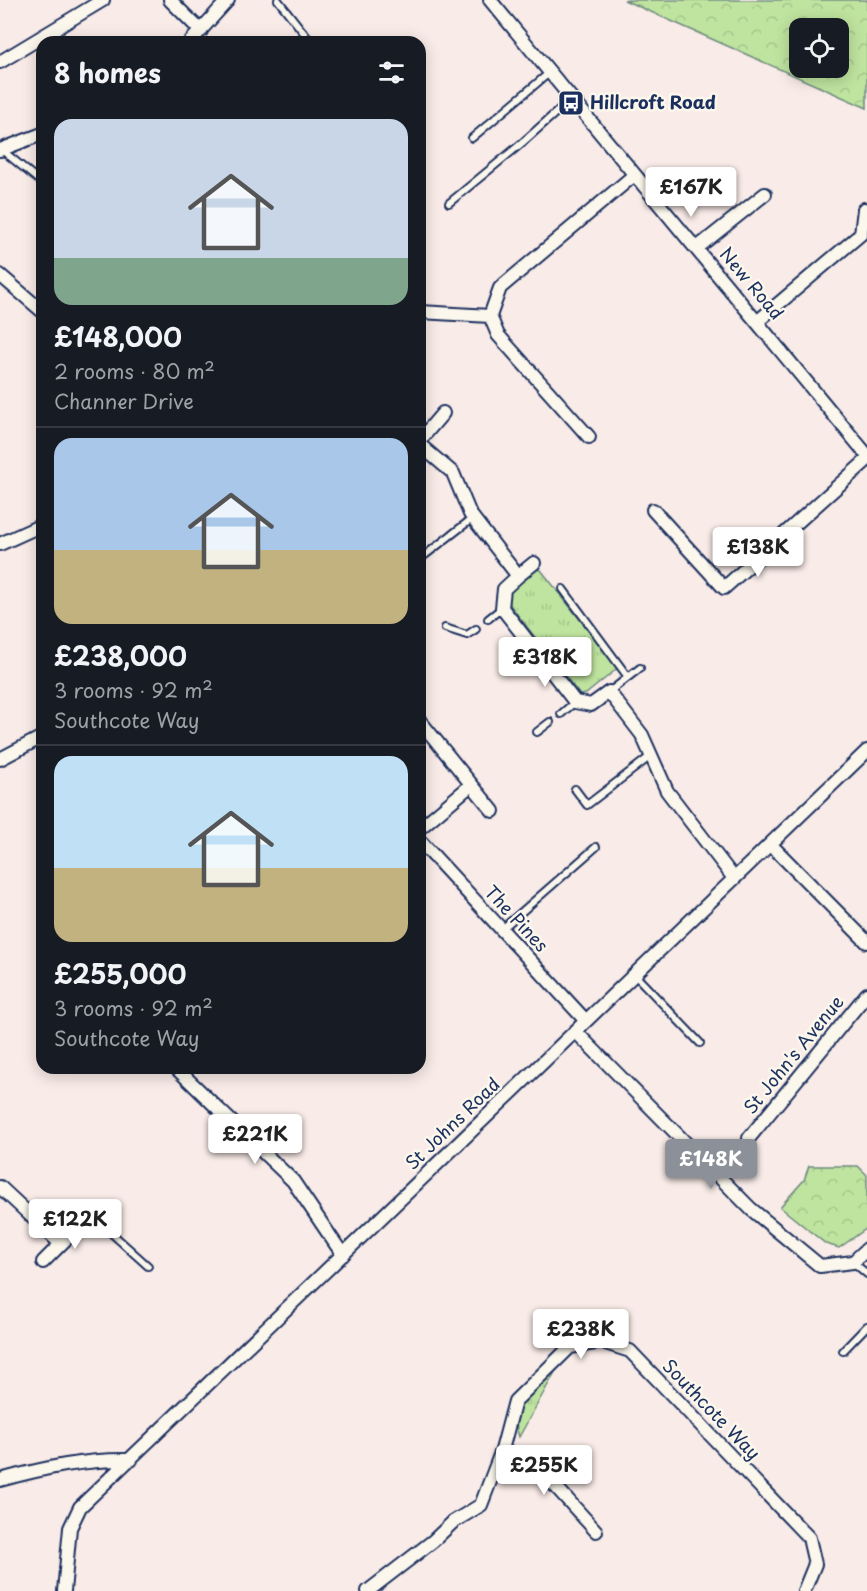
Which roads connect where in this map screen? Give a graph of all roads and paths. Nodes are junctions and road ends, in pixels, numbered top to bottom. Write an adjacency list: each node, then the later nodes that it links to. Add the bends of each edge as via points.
1 (103, 0): 7 (street)
2 (170, 0): 6 (street)
3 (228, 0): 6 (street)
4 (278, 0): 9 (lane)
5 (490, 0): 12 (street, New Road)
6 (201, 31): 8 (street)
7 (43, 36)
8 (196, 36)
9 (306, 36)
10 (36, 40): 11 (street)
11 (0, 62)
12 (549, 73): 13 (street, New Road); 15 (lane)
13 (570, 100): 17 (street, New Road); 20 (lane)
14 (36, 136): 16 (street)
15 (472, 138)
16 (1, 150): 18 (lane)
17 (633, 176): 22 (street, New Road); 26 (street, via 500,288)
18 (36, 178)
19 (765, 194): 22 (street)
20 (449, 202)
21 (864, 209): 27 (street, via 861,234)
22 (697, 248): 27 (street, New Road)
23 (0, 274): 24 (street)
24 (36, 306)
25 (426, 312): 26 (street)
26 (490, 316): 30 (street, via 498,335)
27 (758, 321): 32 (street, New Road)
28 (443, 413): 29 (street)
29 (426, 433)
30 (589, 437)
31 (426, 450): 34 (street, via 453,473)
32 (867, 458): 33 (street, via 724,588)
33 (653, 510)
34 (473, 518): 37 (lane); 39 (street)
35 (36, 528): 36 (street)
36 (0, 544)
37 (426, 555)
38 (534, 563): 39 (street)
39 (518, 576): 41 (street, via 504,589)
40 (563, 589): 46 (lane)
41 (502, 608): 42 (lane); 48 (street)
42 (488, 619)
43 (445, 628): 44 (lane, via 467,635)
44 (476, 629)
45 (640, 668): 46 (lane)
46 (628, 677): 47 (lane)
47 (609, 692): 48 (street, via 591,705); 55 (street, via 642,735)
48 (575, 702): 49 (lane)
49 (561, 714)
50 (550, 722): 52 (lane)
51 (426, 729): 57 (street)
52 (537, 732)
53 (36, 740): 56 (street)
54 (867, 751): 61 (street, St Johns Road)
55 (652, 755): 58 (lane, via 587,805); 64 (street, via 667,791)
56 (0, 759)
57 (471, 785): 59 (street); 60 (street)
58 (575, 789)
59 (493, 811)
60 (426, 823)
61 (770, 844): 64 (street, St Johns Road); 66 (street)
62 (596, 847): 65 (lane)
63 (426, 848): 65 (street, The Pines)
64 (733, 877): 67 (street, St Johns Road)
65 (501, 930): 69 (street, The Pines)
66 (867, 942)
67 (635, 974): 69 (street, St Johns Road); 71 (lane)
68 (867, 994): 73 (street, St John's Avenue)
69 (586, 1021): 70 (street, St Johns Road)
70 (576, 1032): 78 (street, St Johns Road); 80 (street, via 751,1209 802,1252 820,1266)
71 (700, 1043)
72 (182, 1074): 78 (street, via 293,1181)
73 (748, 1138)
74 (0, 1187): 76 (street)
75 (86, 1219): 76 (street); 81 (lane, via 108,1230)
76 (60, 1243): 79 (street)
77 (867, 1249): 80 (street)
78 (343, 1255): 86 (street, St Johns Road)
79 (44, 1262)
80 (853, 1262): 82 (lane)
81 (148, 1266)
82 (867, 1274)
83 (867, 1326): 84 (lane)
84 (843, 1351)
85 (502, 1450): 88 (street, via 538,1467); 90 (street, Southcote Way, via 481,1504); 91 (street, Southcote Way, via 515,1401 570,1347 603,1342 630,1352 809,1538 815,1564)
86 (131, 1460): 87 (street, via 99,1459 54,1465); 89 (street, St Johns Road, via 80,1507 70,1528)
87 (0, 1480)
88 (596, 1531)
89 (64, 1591)
90 (368, 1591)
91 (804, 1591)

